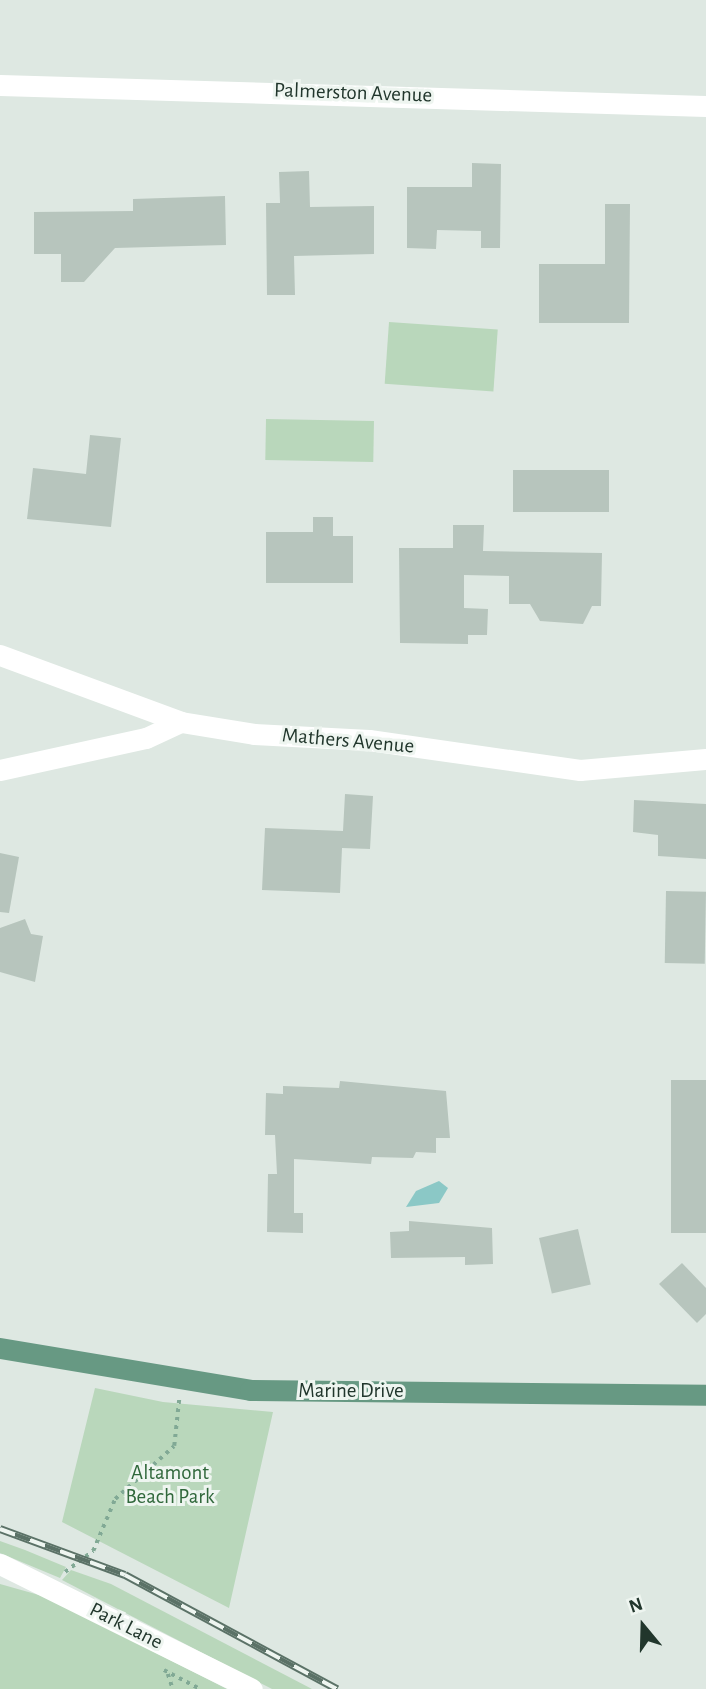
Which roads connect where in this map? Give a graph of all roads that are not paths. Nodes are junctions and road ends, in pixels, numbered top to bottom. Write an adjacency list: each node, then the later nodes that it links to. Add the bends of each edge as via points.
1 (0, 85): 2 (street, Palmerston Avenue)
2 (705, 111)
3 (0, 655): 4 (street, Mathers Avenue)
4 (181, 722): 5 (street, Mathers Avenue, via 369,740 580,770); 6 (street, via 146,738)
5 (706, 760)
6 (0, 770)
7 (0, 1348): 8 (main road, Marine Drive, via 250,1390)
8 (706, 1395)
9 (0, 1564): 10 (street, Park Lane)
10 (252, 1689)

